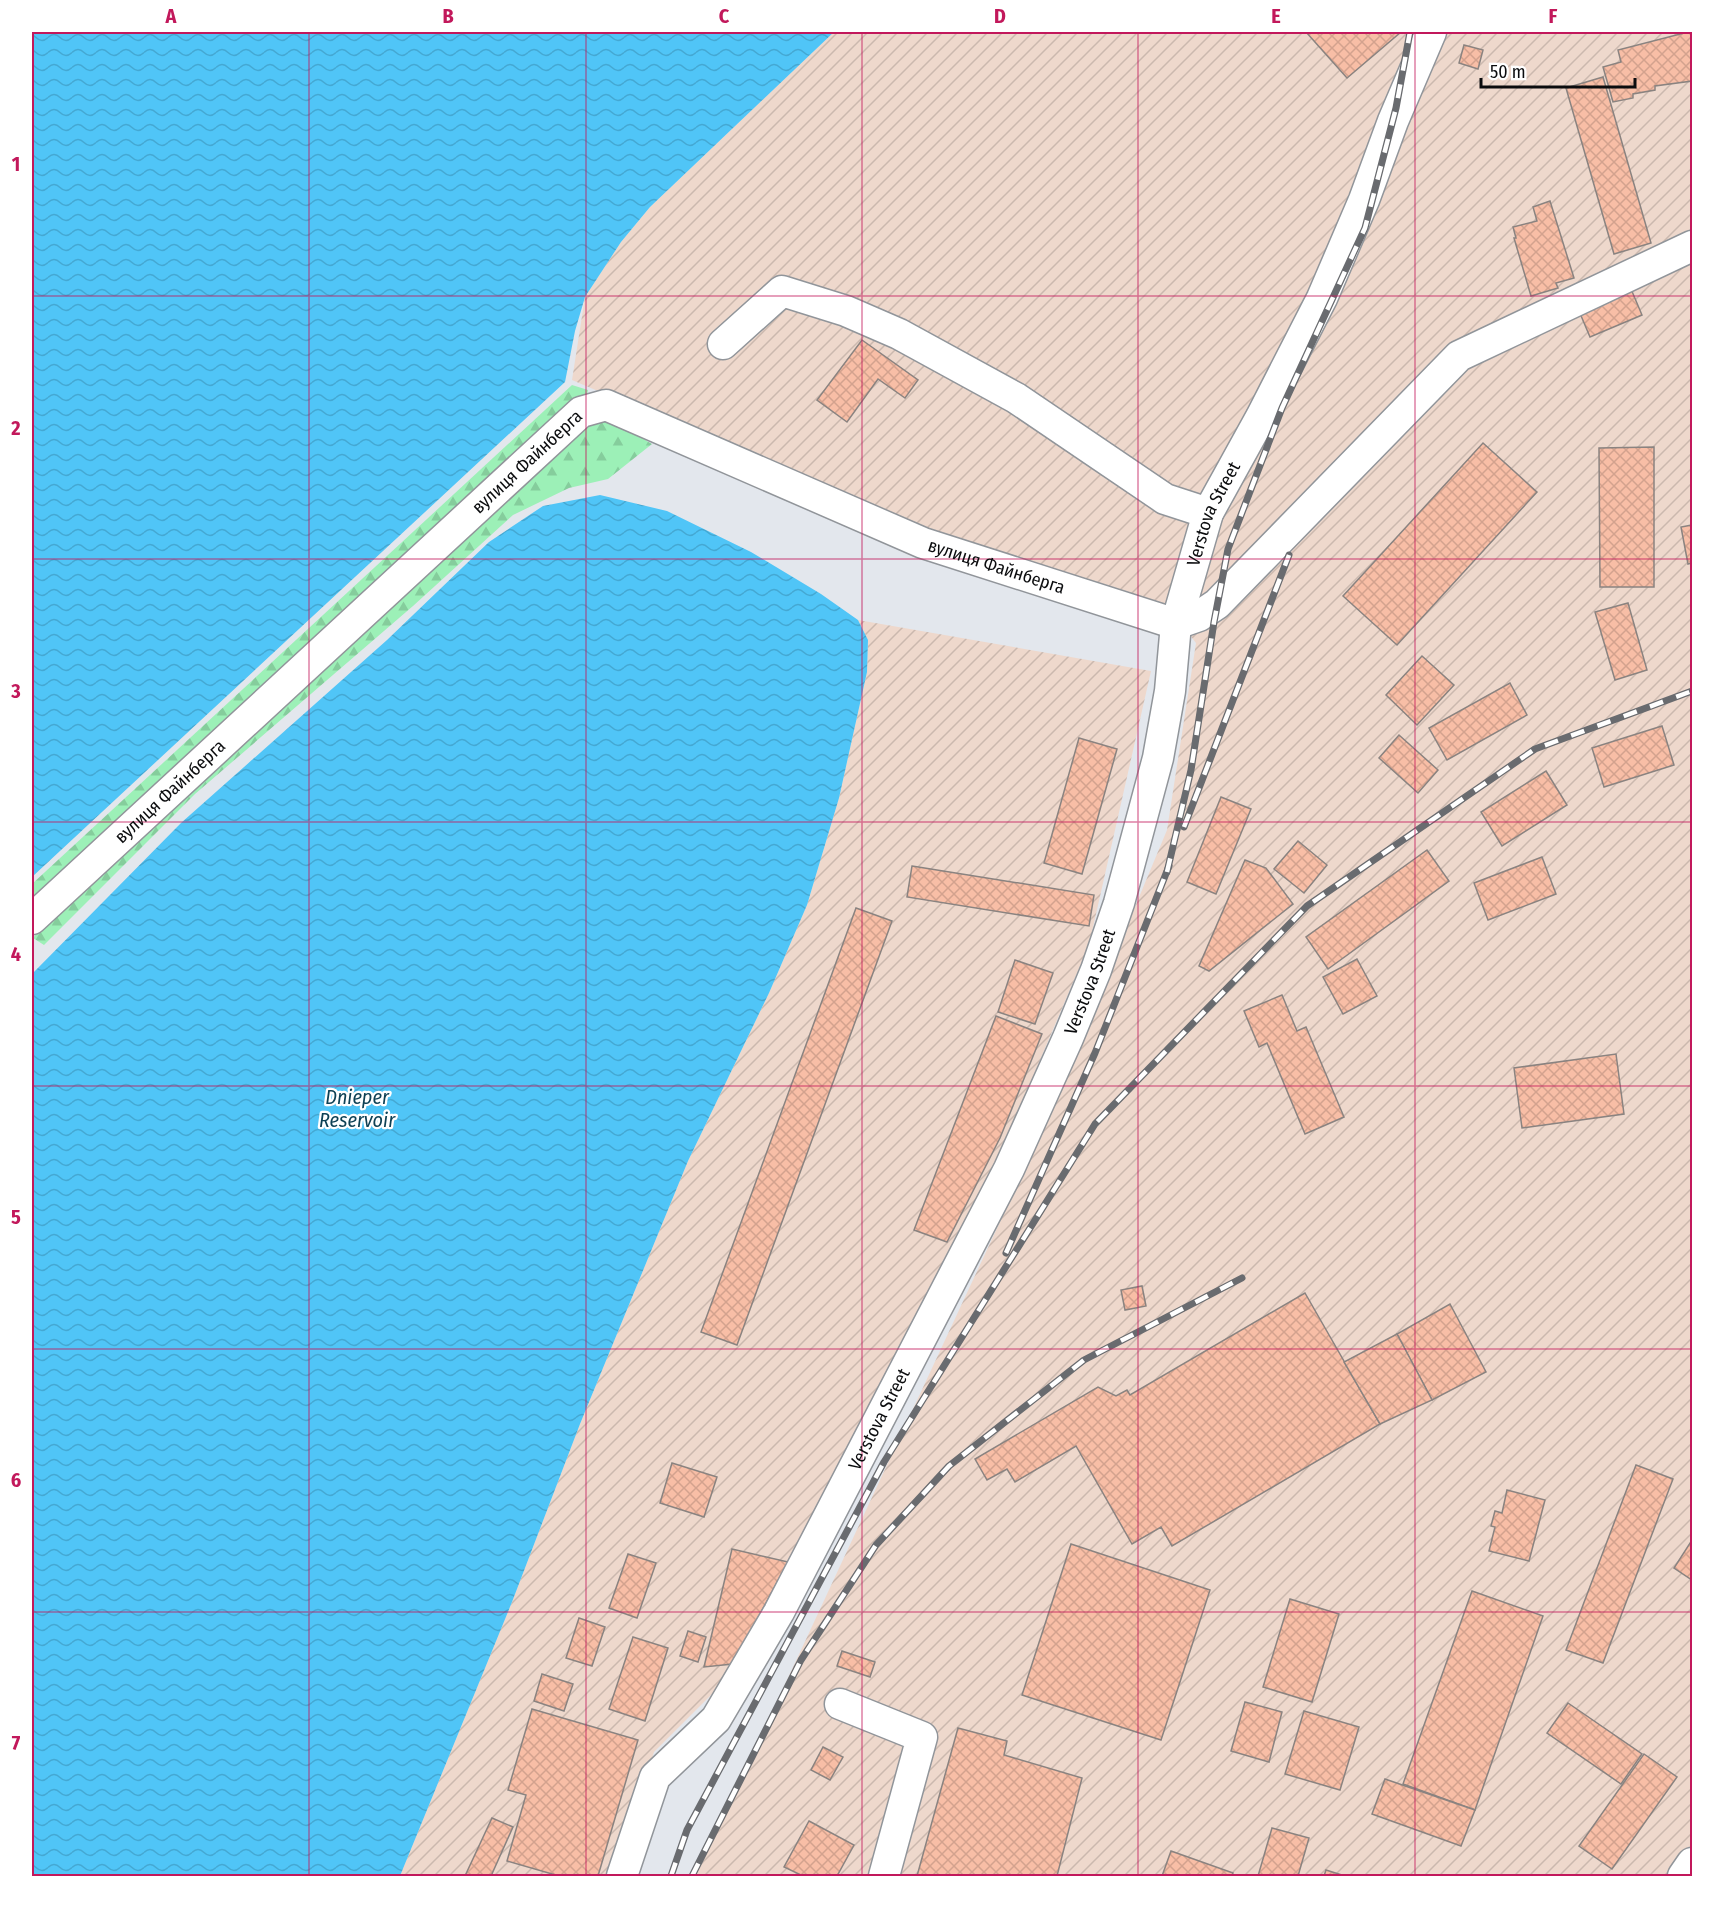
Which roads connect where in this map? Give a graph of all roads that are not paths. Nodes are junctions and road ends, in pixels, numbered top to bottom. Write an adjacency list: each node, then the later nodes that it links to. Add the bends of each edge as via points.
1 (1431, 32): 4 (street, Verstova Street, via 1322,298)
2 (1692, 246): 5 (street, via 1459,356 1217,604)
3 (723, 344): 4 (street, via 782,291 846,311 899,334 1016,398 1165,499)
4 (1208, 513): 5 (street, Verstova Street)
5 (1176, 624): 6 (street, вулиця Файнберга, via 923,543 606,405 581,412); 9 (street, Verstova Street, via 1158,758 1119,903 1068,1038 1009,1168 779,1612 716,1719 655,1777)
6 (32, 920)
7 (840, 1704): 10 (street, via 922,1737)
8 (1692, 1863): 11 (street)
9 (622, 1876)
10 (884, 1876)
11 (1683, 1876)

